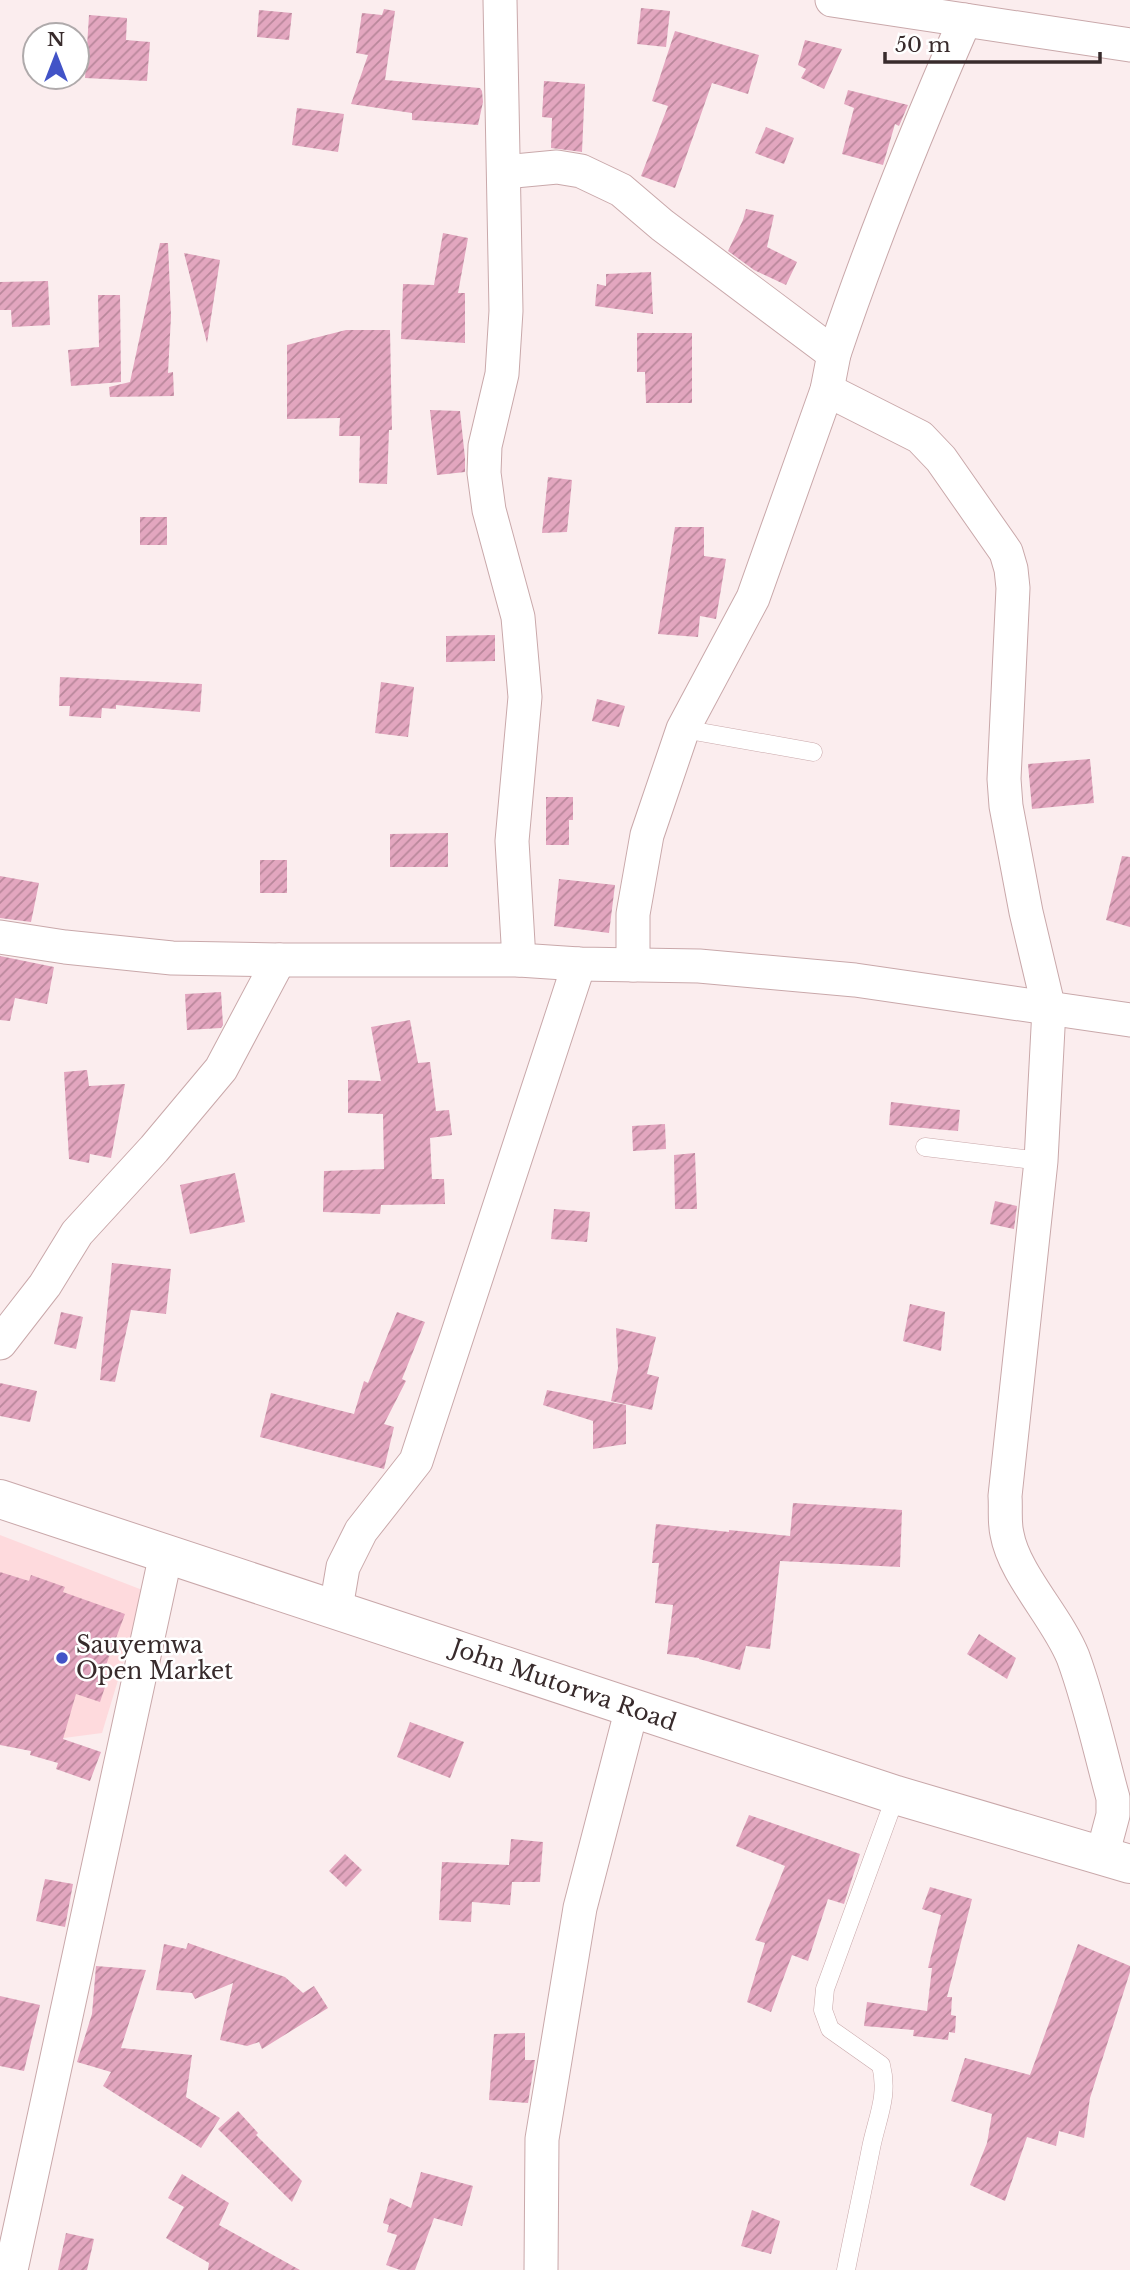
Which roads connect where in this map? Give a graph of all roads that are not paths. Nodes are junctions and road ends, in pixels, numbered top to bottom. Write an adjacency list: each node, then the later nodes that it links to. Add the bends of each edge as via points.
1 (500, 0): 5 (street)
2 (832, 0): 3 (street)
3 (965, 20): 4 (street); 6 (street, via 909,150)
4 (1130, 45)
5 (504, 172): 6 (street, via 557,167 581,171 621,190); 12 (street, via 502,374 485,446 484,473 489,510 518,617 525,696 512,842)
6 (834, 354): 7 (street)
7 (827, 390): 8 (street, via 752,598); 15 (street, via 920,438 941,459 1006,552 1013,588 1006,806)
8 (683, 729): 9 (lane); 14 (street, via 647,835 633,914)
9 (813, 752)
10 (0, 937): 11 (street, via 172,958)
11 (279, 960): 12 (street); 19 (street, via 221,1069 77,1233)
12 (519, 960): 13 (street)
13 (579, 964): 14 (street); 22 (street, via 416,1461 361,1531 343,1567)
14 (633, 965): 15 (street, via 855,980)
15 (1049, 1009): 16 (street); 18 (street)
16 (1130, 1020)
17 (925, 1147): 18 (lane)
18 (1041, 1161): 25 (street, via 1005,1496 1006,1534 1014,1557 1061,1632 1081,1681 1112,1798)
19 (0, 1343)
20 (0, 1499): 21 (street, John Mutorwa Road)
21 (166, 1555): 22 (street, John Mutorwa Road); 26 (street)
22 (336, 1608): 23 (street, John Mutorwa Road)
23 (632, 1708): 24 (street, John Mutorwa Road); 27 (street, via 580,1908 542,2139)
24 (896, 1794): 25 (street, John Mutorwa Road); 28 (lane, via 825,1989 823,2010 830,2029 881,2064 886,2082)
25 (1116, 1860)
26 (11, 2270)
27 (541, 2270)
28 (846, 2270)

